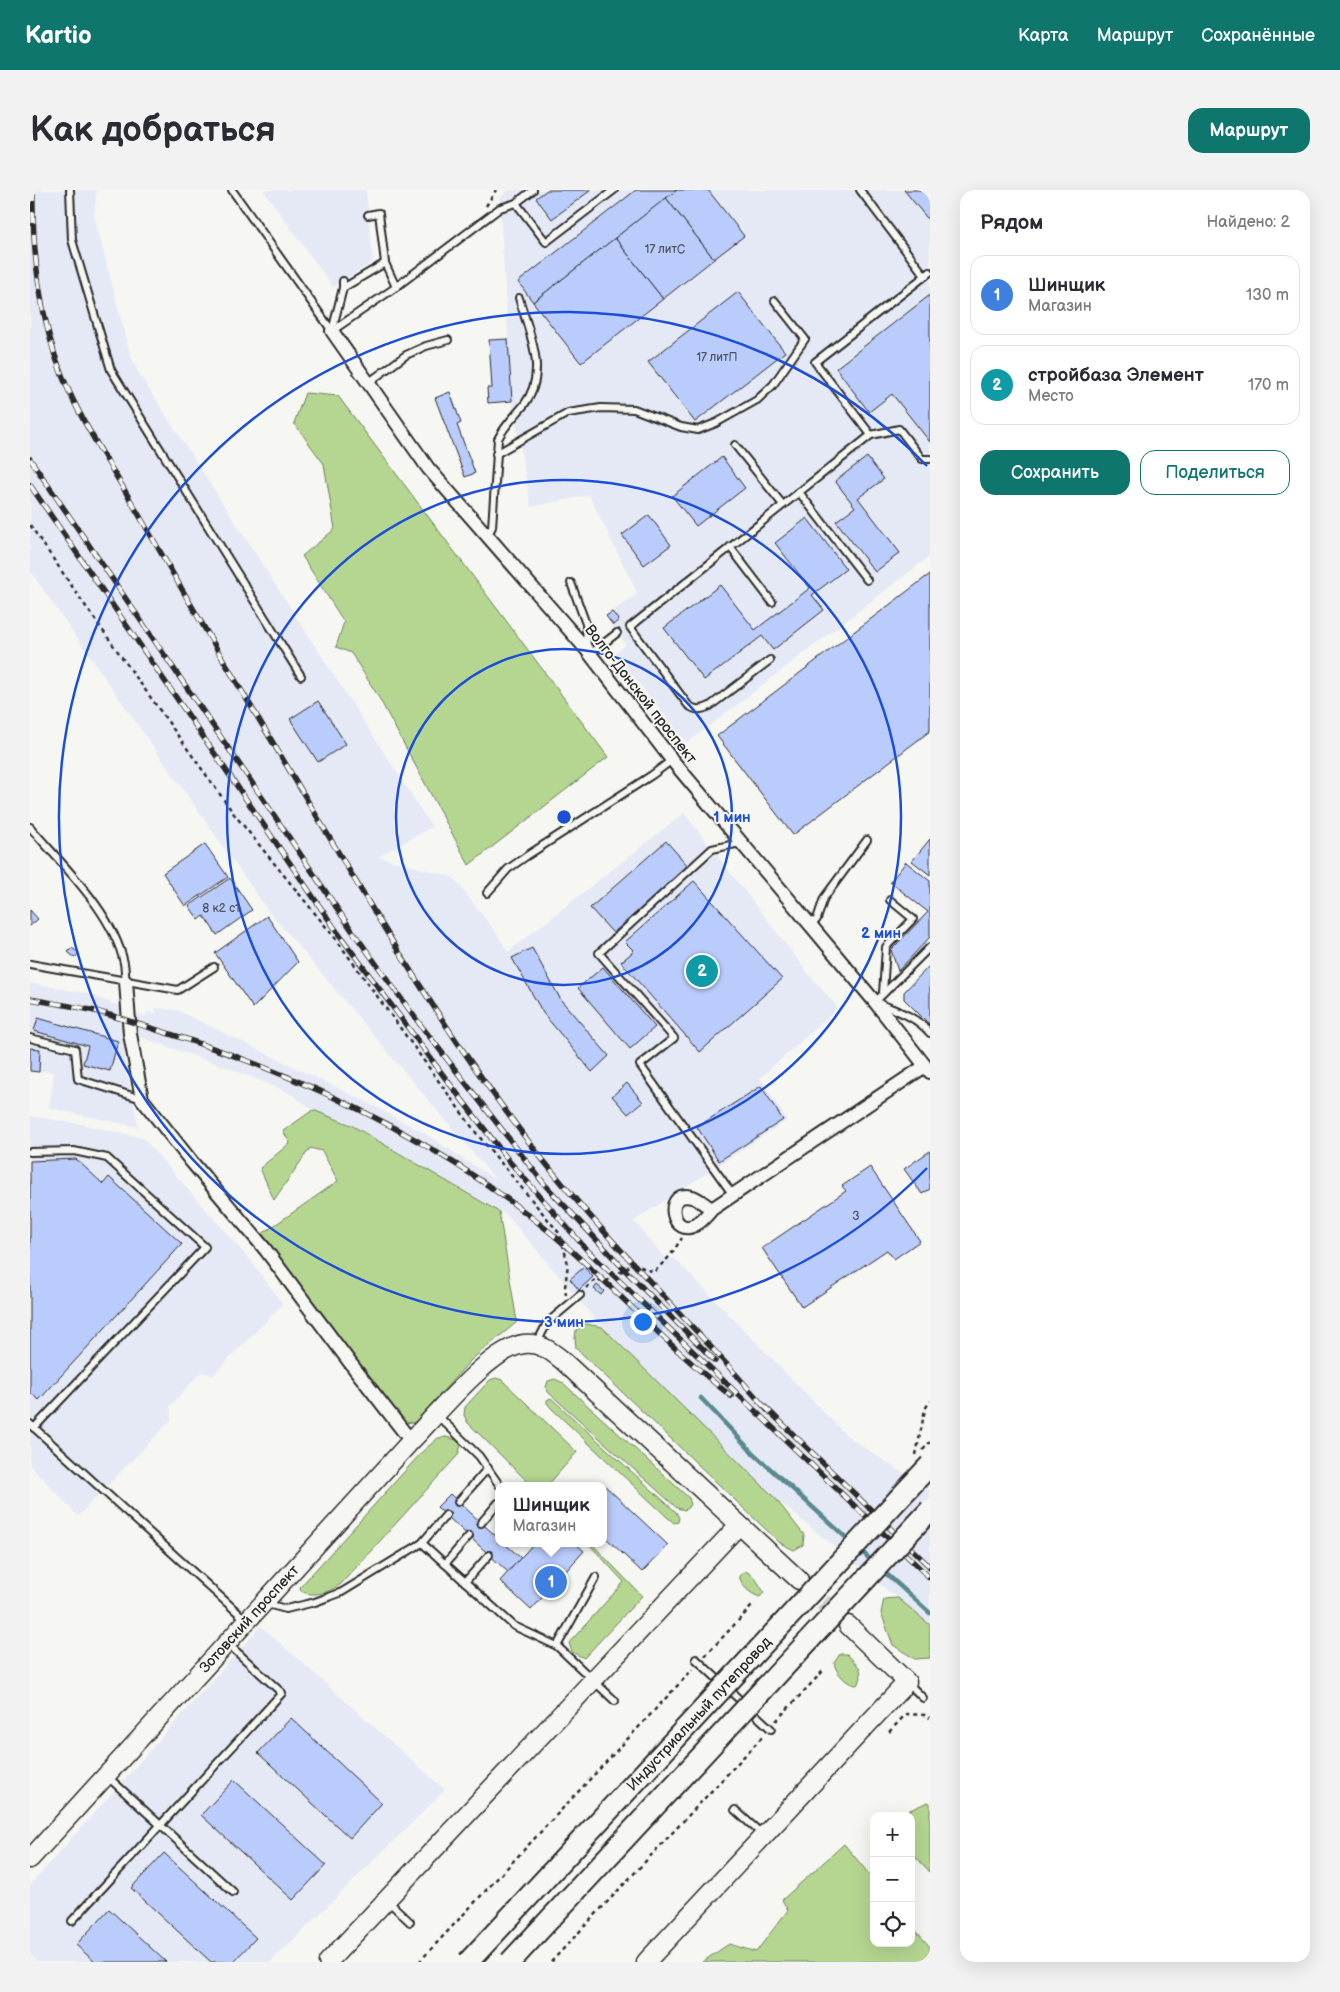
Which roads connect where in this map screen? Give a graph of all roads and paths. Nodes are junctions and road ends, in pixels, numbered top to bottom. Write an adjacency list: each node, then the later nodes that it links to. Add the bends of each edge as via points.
1 (70, 190): 31 (lane, via 72,240 111,370)
2 (232, 190): 13 (lane)
3 (533, 190): 6 (lane)
4 (614, 190): 6 (lane, via 546,242)
5 (860, 190): 9 (lane)
6 (516, 203): 10 (lane, via 500,208)
7 (368, 215): 8 (lane, via 380,212)
8 (385, 262): 10 (lane); 13 (lane, via 343,285)
9 (927, 274): 16 (lane, via 815,362)
10 (396, 287): 13 (lane)
11 (519, 298): 18 (lane, via 536,355 536,375 524,404 504,426)
12 (775, 301): 18 (lane, via 805,339 773,385 757,400 716,423 698,430 634,410 601,408 568,413)
13 (332, 331): 15 (street, Волго-Донской проспект)
14 (448, 340): 15 (lane, via 406,355)
15 (368, 383): 23 (street, Волго-Донской проспект, via 428,468)
16 (871, 435): 19 (lane, via 899,429 922,459); 20 (lane)
17 (735, 445): 21 (lane)
18 (496, 454): 23 (lane, via 492,527)
19 (930, 459)
20 (799, 492): 21 (lane); 25 (lane)
21 (783, 505): 24 (lane)
22 (30, 525): 53 (path, via 234,814 335,938 478,1134 560,1234 568,1264 565,1287)
23 (488, 535): 29 (street, Волго-Донской проспект)
24 (730, 547): 27 (lane); 30 (lane, via 630,627 694,710 710,706)
25 (867, 580)
26 (571, 583): 29 (lane, via 586,624)
27 (772, 602)
28 (617, 633): 29 (lane)
29 (588, 652): 32 (street, Волго-Донской проспект)
30 (770, 660)
31 (301, 676)
32 (672, 760): 35 (street, Волго-Донской проспект); 36 (lane, via 508,869)
33 (30, 827): 42 (lane, via 99,907 124,963)
34 (867, 840): 38 (lane, via 824,898)
35 (740, 843): 38 (street, Волго-Донской проспект); 49 (lane, via 712,849 599,953 674,1038 640,1065)
36 (487, 893)
37 (890, 900): 43 (lane, via 913,919 886,947)
38 (811, 926): 43 (street, Волго-Донской проспект)
39 (930, 947): 43 (lane)
40 (30, 964): 42 (lane)
41 (214, 967): 42 (lane, via 178,990)
42 (126, 982): 47 (street, via 130,1034)
43 (879, 998): 44 (lane, via 923,1025); 46 (street, Волго-Донской проспект)
44 (930, 1033)
45 (30, 1038): 47 (lane, via 75,1049 78,1079)
46 (927, 1069): 49 (street)
47 (142, 1099): 57 (street, via 265,1249)
48 (30, 1152): 56 (lane, via 74,1151 107,1158 206,1247)
49 (733, 1196): 50 (street)
50 (712, 1209): 51 (street, via 698,1224); 51 (street, via 694,1197 684,1196 676,1201 672,1209 674,1218 680,1225)
51 (689, 1227): 52 (path, via 670,1256 654,1272 633,1264 605,1282 596,1279)
52 (580, 1295): 53 (lane)
53 (568, 1306): 54 (lane, via 548,1323)
54 (537, 1345): 55 (street, Зотовский проспект, via 524,1344 508,1349 469,1380); 66 (street, via 562,1360)
55 (437, 1415): 57 (street, Зотовский проспект); 59 (lane)
56 (32, 1426): 76 (lane)
57 (411, 1441): 74 (street, Зотовский проспект)
58 (930, 1465): 100 (main road, Индустриальный путепровод, bridge)
59 (488, 1468): 60 (lane); 61 (lane)
60 (497, 1482)
61 (458, 1502)
62 (495, 1508): 65 (lane)
63 (930, 1510): 101 (main road, Индустриальный путепровод, bridge)
64 (446, 1516): 68 (lane)
65 (482, 1523)
66 (739, 1525): 72 (street); 82 (street)
67 (469, 1536): 70 (lane)
68 (422, 1543): 70 (lane); 74 (lane, via 342,1592 324,1599 286,1609)
69 (489, 1555): 73 (lane)
70 (445, 1564): 73 (lane)
71 (596, 1577): 79 (lane)
72 (799, 1580)
73 (465, 1582): 79 (lane, via 514,1626)
74 (264, 1603): 76 (street, Зотовский проспект)
75 (752, 1606): 80 (path)
76 (247, 1621): 78 (street, Зотовский проспект)
77 (848, 1625): 83 (street)
78 (227, 1643): 89 (street, Зотовский проспект); 91 (lane, via 282,1693)
79 (557, 1646): 82 (lane)
80 (697, 1661): 87 (lane); 99 (path)
81 (823, 1671): 87 (path)
82 (593, 1680): 85 (lane); 95 (street)
83 (907, 1682): 84 (lane); 92 (street)
84 (924, 1698)
85 (616, 1701)
86 (930, 1718): 88 (path, via 906,1714)
87 (771, 1729): 102 (path)
88 (889, 1732)
89 (106, 1775): 91 (lane); 93 (street, Зотовский проспект)
90 (735, 1810): 92 (lane)
91 (161, 1825): 94 (lane); 96 (lane)
92 (764, 1836): 103 (street)
93 (30, 1859)
94 (233, 1892)
95 (386, 1900): 97 (lane); 98 (street)
96 (72, 1921)
97 (410, 1922)
98 (328, 1962)
99 (419, 1962)
100 (468, 1962)
101 (510, 1962)
102 (552, 1962)
103 (646, 1962)

